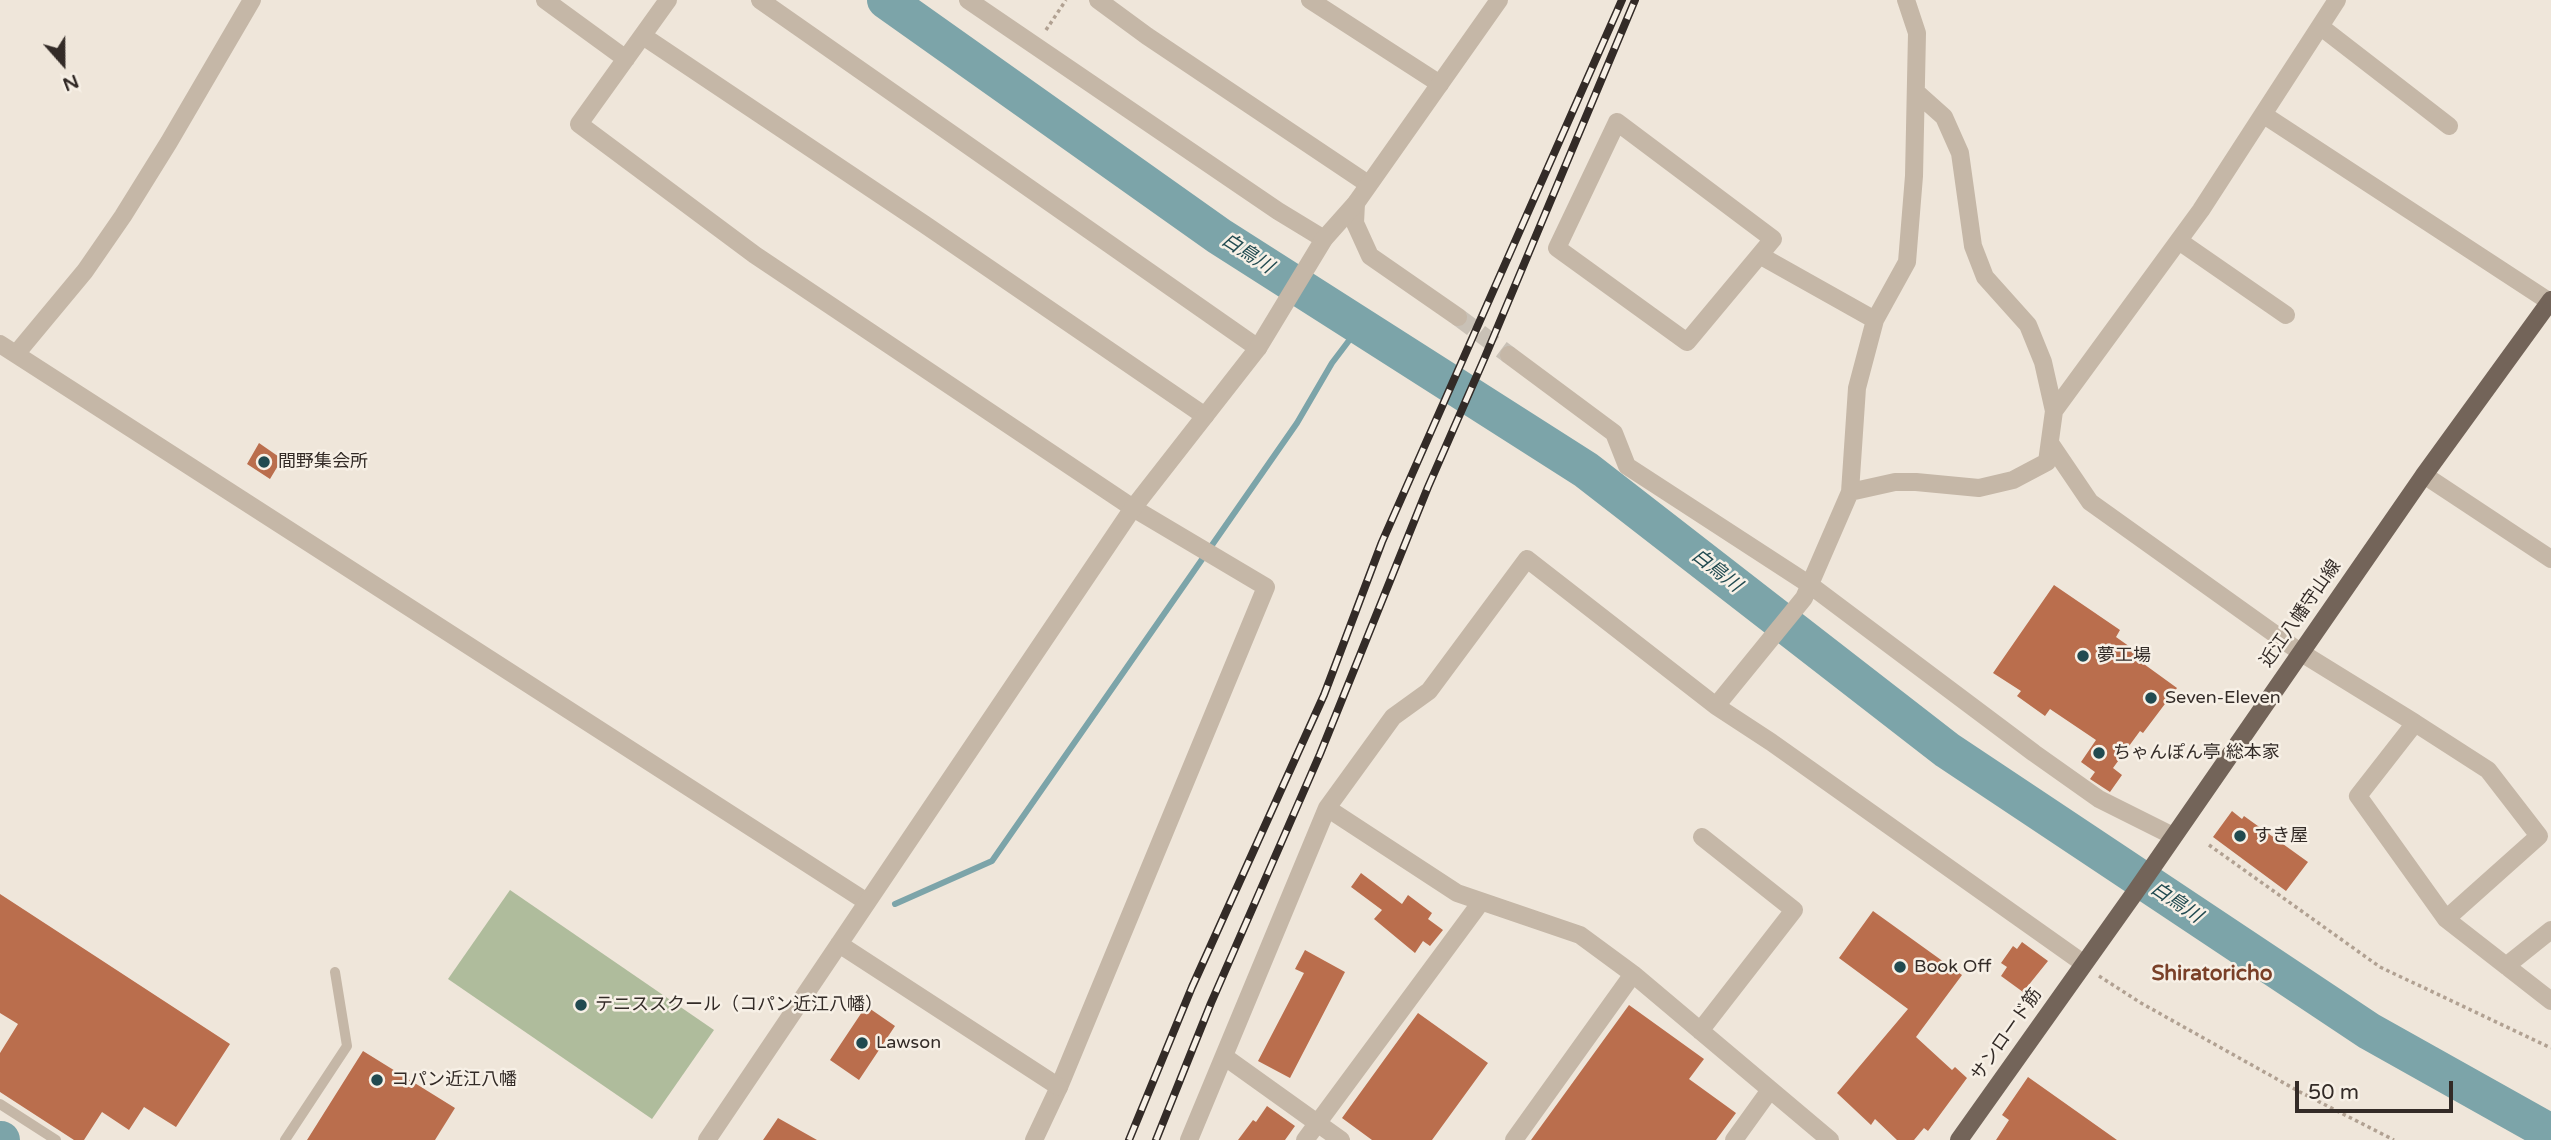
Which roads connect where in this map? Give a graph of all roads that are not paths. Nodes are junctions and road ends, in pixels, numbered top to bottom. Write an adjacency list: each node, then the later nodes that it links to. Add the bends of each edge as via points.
1 (252, 0): 29 (street, via 123,216 85,271)
2 (545, 0): 13 (street)
3 (668, 0): 12 (street)
4 (760, 0): 28 (street)
5 (968, 0): 20 (street)
6 (1098, 0): 18 (street)
7 (1310, 0): 14 (street)
8 (1499, 0): 14 (street)
9 (1906, 0): 15 (street, via 1917,33)
10 (2337, 0): 11 (street)
11 (2321, 27): 16 (street); 17 (street)
12 (643, 36): 13 (street); 32 (street)
13 (626, 59): 36 (street, via 579,124 755,255)
14 (1440, 83): 18 (street)
15 (1916, 92): 26 (street, via 1907,262); 31 (street, via 1944,117 1955,141 1973,246 1985,277 2028,325 2043,362)
16 (2263, 115): 21 (street); 23 (street)
17 (2449, 127)
18 (1368, 184): 19 (street)
19 (1356, 204): 20 (street); 25 (street, via 1355,223 1370,257)
20 (1324, 239): 28 (street)
21 (2179, 241): 24 (street); 31 (street)
22 (1761, 256): 22 (street, via 1687,342 1558,248 1617,122 1773,239); 26 (street)
23 (2550, 301): 34 (main road, 近江八幡守山線)
24 (2286, 315)
25 (1458, 317)
26 (1875, 320): 35 (street, via 1857,388)
27 (0, 344): 29 (street)
28 (1258, 348): 32 (street)
29 (16, 354): 45 (street)
30 (1509, 355): 38 (street, via 1614,433 1627,466)
31 (2054, 411): 33 (street)
32 (1205, 416): 36 (street)
33 (2050, 443): 35 (street, via 2047,462 2013,480 1979,488 1895,482); 39 (street, via 2090,502)
34 (2424, 475): 37 (street); 39 (main road, 近江八幡守山線)
35 (1850, 492): 38 (street)
36 (1133, 508): 45 (street); 57 (street, via 1266,587)
37 (2551, 559)
38 (1807, 592): 40 (street); 44 (street, via 2099,799)
39 (2300, 652): 41 (street); 44 (main road, 近江八幡守山線)
40 (1716, 706): 42 (street, via 1527,559 1429,691 1393,717); 50 (street)
41 (2415, 723): 47 (street, via 2358,796); 47 (street, via 2488,770 2539,836)
42 (1327, 808): 46 (street, via 1457,893); 56 (street)
43 (1702, 837): 55 (street, via 1794,909)
44 (2169, 841): 50 (main road, 近江八幡守山線)
45 (867, 902): 49 (street)
46 (1481, 902): 53 (street, via 1580,934); 60 (street)
47 (2446, 919): 51 (street)
48 (2551, 930): 51 (street)
49 (839, 944): 57 (street); 63 (street)
50 (2084, 962): 71 (main road, サンロード筋)
51 (2506, 966): 54 (street)
52 (335, 972): 62 (lane, via 347,1046)
53 (1633, 974): 55 (street); 68 (street)
54 (2551, 1001)
55 (1700, 1031): 58 (street)
56 (1225, 1057): 60 (street); 65 (street)
57 (1059, 1087): 64 (street)
58 (1770, 1090): 69 (street); 70 (street)
59 (0, 1104): 61 (lane)
60 (1317, 1124): 66 (street); 67 (street)
61 (57, 1140)
62 (285, 1140)
63 (707, 1140)
64 (1034, 1140)
65 (1189, 1140)
66 (1305, 1140)
67 (1341, 1140)
68 (1514, 1140)
69 (1734, 1140)
70 (1830, 1140)
71 (1959, 1140)

